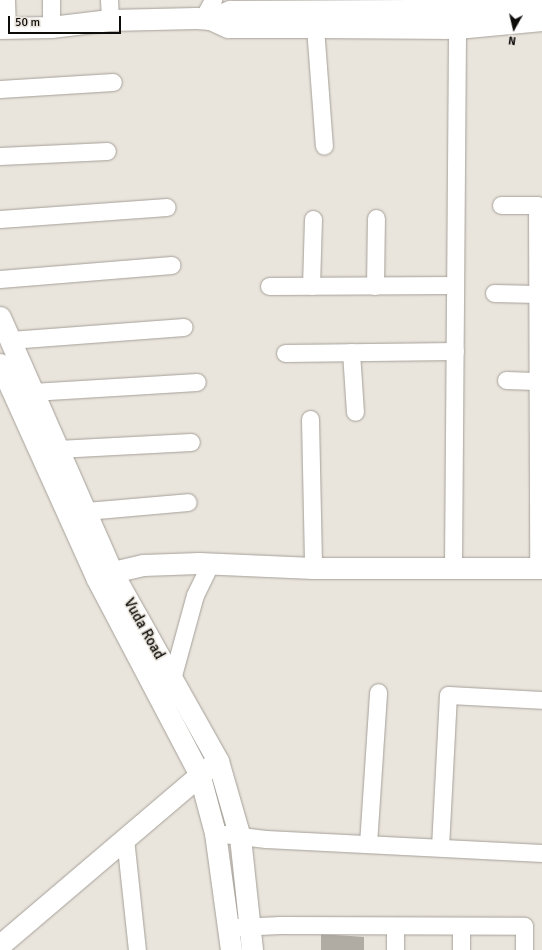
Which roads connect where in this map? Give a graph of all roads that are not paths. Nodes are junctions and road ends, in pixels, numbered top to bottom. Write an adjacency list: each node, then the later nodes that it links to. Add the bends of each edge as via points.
1 (6, 0): 10 (street)
2 (50, 0): 8 (street)
3 (542, 2): 5 (street)
4 (110, 10): 6 (street); 8 (street)
5 (455, 12): 6 (street, via 230,12); 7 (street); 9 (street); 23 (street)
6 (201, 15): 9 (street, via 228,27)
7 (542, 20)
8 (51, 27): 10 (street)
9 (315, 27): 13 (street)
10 (3, 28)
11 (113, 82): 12 (street)
12 (0, 89)
13 (324, 146)
14 (107, 151): 15 (street)
15 (0, 156)
16 (501, 205): 28 (street, via 537,205)
17 (167, 207): 19 (street)
18 (376, 218): 26 (street)
19 (0, 219)
20 (313, 219): 25 (street)
21 (171, 265): 22 (street)
22 (0, 279)
23 (455, 285): 26 (street); 32 (street)
24 (269, 286): 25 (street)
25 (311, 286): 26 (street)
26 (375, 286)
27 (494, 293): 28 (street)
28 (537, 294): 37 (street)
29 (0, 317): 31 (street, Vuda Road)
30 (184, 327): 31 (street)
31 (10, 340): 39 (street, Vuda Road)
32 (455, 351): 33 (street); 47 (street)
33 (351, 352): 34 (street); 40 (street)
34 (285, 353)
35 (0, 364): 50 (street, Vuda Road)
36 (506, 380): 37 (street)
37 (540, 381): 49 (street)
38 (197, 382): 39 (street)
39 (32, 392): 43 (street, Vuda Road)
40 (355, 412)
41 (310, 419): 48 (street)
42 (191, 442): 43 (street)
43 (57, 449): 45 (street, Vuda Road)
44 (188, 502): 45 (street)
45 (86, 512): 50 (street, Vuda Road)
46 (226, 564): 48 (street); 50 (street, via 143,564); 51 (street, via 196,595)
47 (453, 567): 48 (street); 49 (street)
48 (313, 568)
49 (540, 568)
50 (104, 574): 51 (street, Vuda Road); 55 (street, Vuda Road)
51 (172, 679): 54 (street, Vuda Road)
52 (378, 692): 59 (street)
53 (542, 700): 60 (street, via 448,695)
54 (218, 761): 55 (street); 58 (street, Vuda Road)
55 (199, 773): 56 (street, Vuda Road); 57 (street)
56 (215, 833): 58 (street); 65 (street, Vuda Road)
57 (124, 838): 66 (street); 68 (street)
58 (253, 838): 59 (street); 62 (street, Vuda Road)
59 (368, 844): 60 (street)
60 (440, 847): 61 (street)
61 (542, 853)
62 (254, 926): 63 (street); 65 (street); 70 (street, Vuda Road)
63 (395, 926): 64 (street); 71 (street)
64 (461, 926): 72 (street); 73 (street, via 524,926)
65 (228, 928): 69 (street, Vuda Road)
66 (0, 945): 67 (street)
67 (5, 950)
68 (137, 950)
69 (231, 950)
70 (252, 950)
71 (395, 950)
72 (461, 950)
73 (524, 950)

